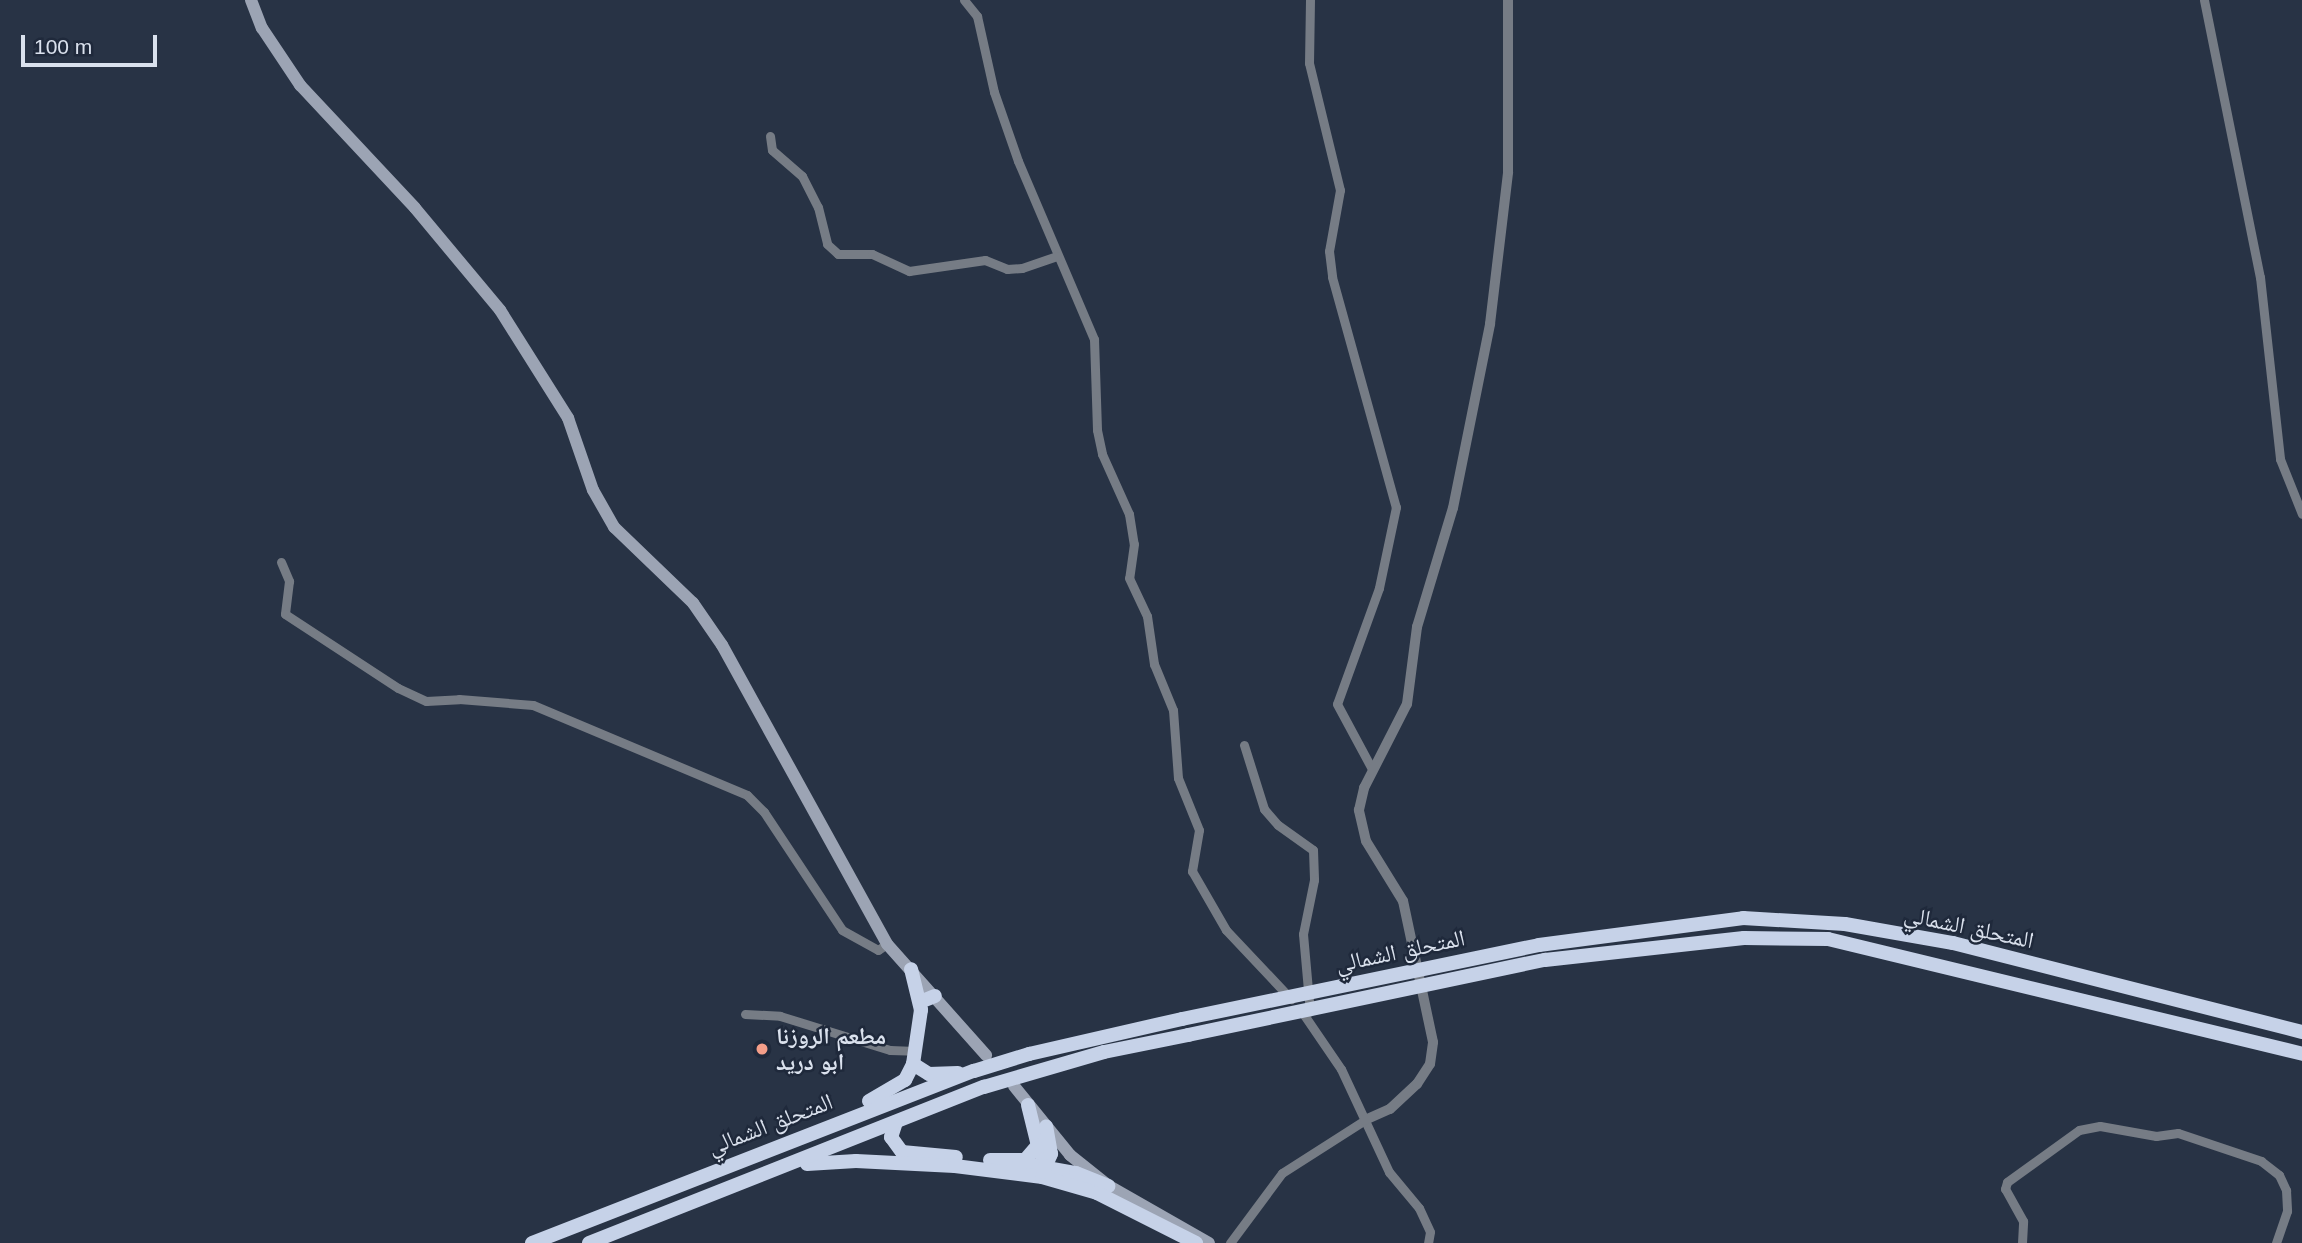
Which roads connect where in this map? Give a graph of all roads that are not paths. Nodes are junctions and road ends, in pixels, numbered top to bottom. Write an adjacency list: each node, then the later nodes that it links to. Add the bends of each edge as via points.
1 (251, 0): 12 (main road, via 262,29 300,85 445,242 536,362 568,418 593,490 614,527 693,603 722,645)
2 (964, 0): 7 (street, via 976,16 994,92)
3 (1310, 0): 11 (street, via 1309,63 1340,190 1329,251 1332,277 1396,507 1379,588 1337,704)
4 (1508, 0): 11 (street, via 1508,172 1490,324 1453,508 1417,627 1409,693)
5 (2204, 0): 8 (street, via 2260,278 2280,459)
6 (770, 136): 7 (street, via 772,150 802,176 818,207 827,244 838,254 872,254 909,271 985,260 1007,269 1022,268)
7 (1057, 256): 17 (street, via 1094,339 1097,430 1129,514 1134,544 1131,586 1152,636 1154,664 1173,710 1178,778 1199,831 1192,871 1226,930)
8 (2302, 514)
9 (281, 562): 12 (street, via 289,581 285,614 398,688 426,701 533,705 747,795 764,812 842,930 878,950)
10 (1244, 745): 17 (street, via 1264,809 1313,850 1314,880 1303,934)
11 (1372, 769): 25 (street, via 1359,810 1361,827 1402,901 1433,1042 1430,1064 1417,1084 1390,1109)
12 (887, 944): 13 (main road)
13 (911, 969): 14 (main road); 15 (highway)
14 (935, 996): 15 (highway); 20 (main road)
15 (920, 1002): 21 (highway)
16 (745, 1014): 21 (street, via 780,1016)
17 (1310, 1021): 25 (street, via 1341,1069)
18 (2302, 1032): 22 (highway, المتحلق الشمالي, bridge, via 1952,943 1844,924 1743,918 1539,945 1182,1019 1029,1054)
19 (2302, 1054): 26 (highway, المتحلق الشمالي, bridge, via 1828,939 1744,938 1545,960 1188,1035 1035,1071)
20 (986, 1055)
21 (914, 1057): 22 (highway, via 929,1074); 28 (highway, via 905,1080 894,1088)
22 (970, 1073): 28 (highway, المتحلق الشمالي)
23 (1014, 1086): 24 (main road)
24 (1028, 1105): 27 (main road); 29 (highway)
25 (1365, 1120): 38 (street, via 1282,1173); 39 (street, via 1389,1172 1419,1208 1430,1232)
26 (896, 1122): 30 (highway, via 891,1137 902,1152); 31 (highway, المتحلق الشمالي)
27 (1046, 1126): 32 (highway, via 1052,1144); 33 (main road, via 1070,1155)
28 (810, 1132): 34 (highway, المتحلق الشمالي)
29 (1038, 1145): 30 (highway, via 1031,1156); 32 (highway)
30 (1013, 1162): 32 (highway)
31 (785, 1168): 32 (highway, via 856,1161); 35 (highway, المتحلق الشمالي)
32 (1047, 1174): 33 (highway); 36 (highway, via 1097,1193)
33 (1109, 1186): 37 (main road)
34 (532, 1243)
35 (589, 1243)
36 (1196, 1243)
37 (1209, 1243)
38 (1230, 1243)
39 (1428, 1243)
40 (2022, 1243): 41 (street, via 2023,1221 2005,1189 2007,1182 2079,1130 2100,1126 2156,1136 2178,1133 2261,1161 2279,1175 2286,1190 2287,1211)
41 (2276, 1243)

